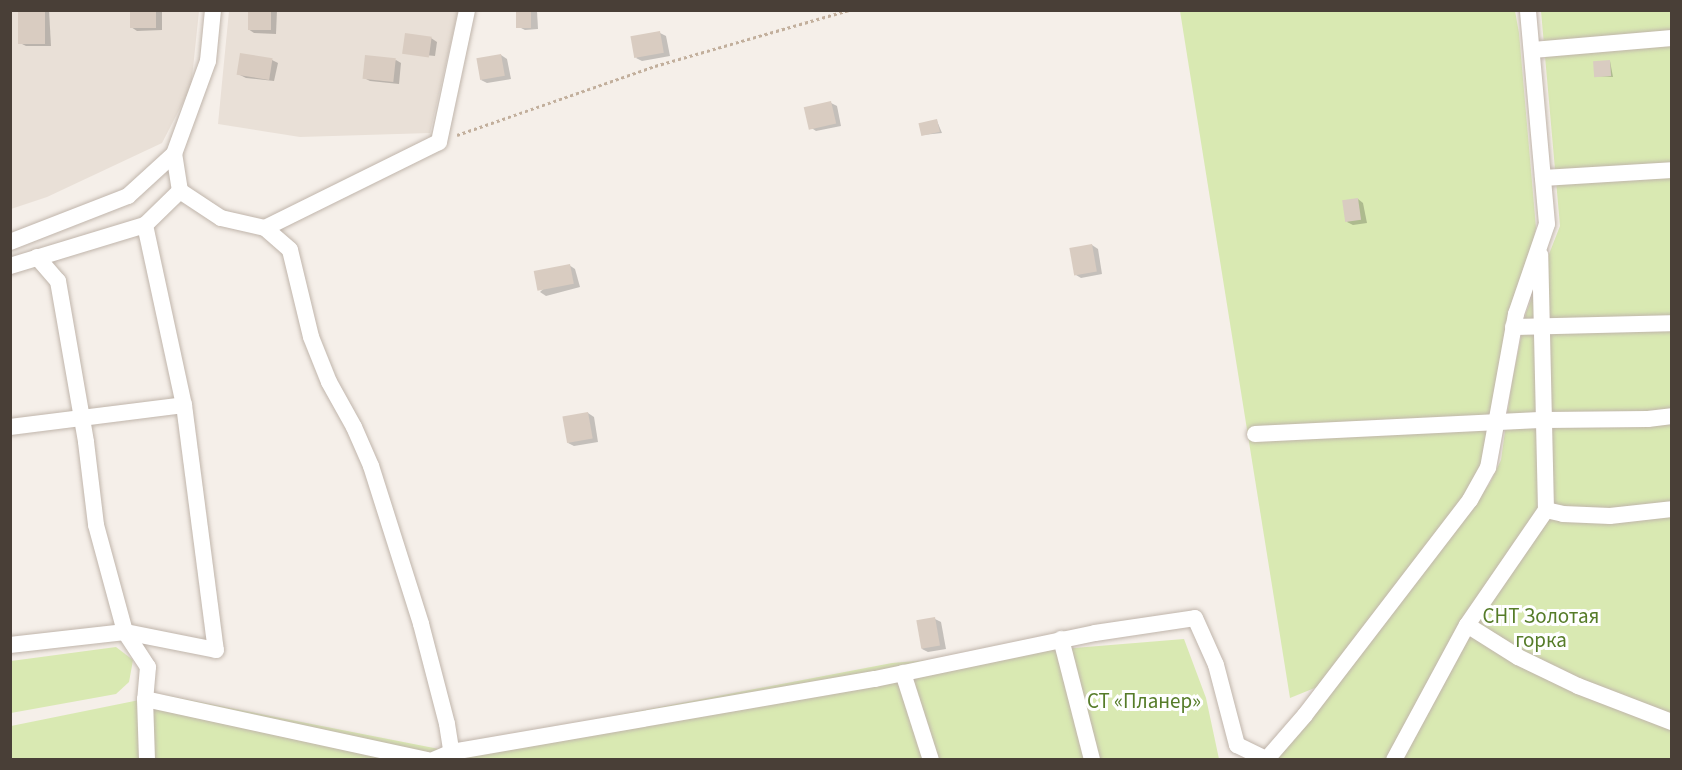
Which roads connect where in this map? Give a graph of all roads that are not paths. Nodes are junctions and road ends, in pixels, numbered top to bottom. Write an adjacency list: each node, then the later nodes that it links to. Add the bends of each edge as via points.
1 (213, 10): 6 (street, via 208,62)
2 (467, 10): 11 (street, via 439,141)
3 (1528, 10): 5 (street)
4 (1671, 39): 5 (street)
5 (1532, 50): 8 (street)
6 (174, 154): 9 (street); 12 (street, via 128,196)
7 (1671, 170): 8 (street)
8 (1543, 178): 13 (street, via 1546,224)
9 (180, 191): 10 (street); 11 (street, via 221,218)
10 (145, 225): 14 (street); 19 (street)
11 (265, 228): 35 (street, via 290,250 311,337 371,466 421,624)
12 (10, 242)
13 (1539, 245): 17 (street); 18 (street)
14 (37, 257): 15 (street); 21 (street, via 58,281)
15 (10, 266)
16 (1671, 323): 17 (street)
17 (1542, 326): 18 (street); 22 (street)
18 (1513, 327): 23 (street)
19 (184, 405): 21 (street); 29 (street, via 216,650)
20 (1671, 416): 22 (street)
21 (82, 417): 24 (street); 29 (street, via 96,525)
22 (1545, 420): 23 (street); 27 (street)
23 (1496, 422): 25 (street); 40 (street, via 1488,468 1470,500 1305,715)
24 (10, 427)
25 (1255, 434)
26 (1671, 509): 27 (street, via 1610,516)
27 (1546, 510): 28 (street)
28 (1467, 625): 34 (street, via 1518,657 1578,686); 41 (street)
29 (125, 632): 31 (street); 33 (street, via 148,667)
30 (1061, 639): 32 (street); 39 (street); 40 (street, via 1195,618 1216,665 1237,745)
31 (10, 645)
32 (903, 673): 35 (street); 38 (street)
33 (144, 699): 36 (street); 37 (street)
34 (1671, 722)
35 (452, 756): 37 (street)
36 (147, 759)
37 (430, 759)
38 (931, 759)
39 (1092, 759)
40 (1266, 759)
41 (1394, 759)

